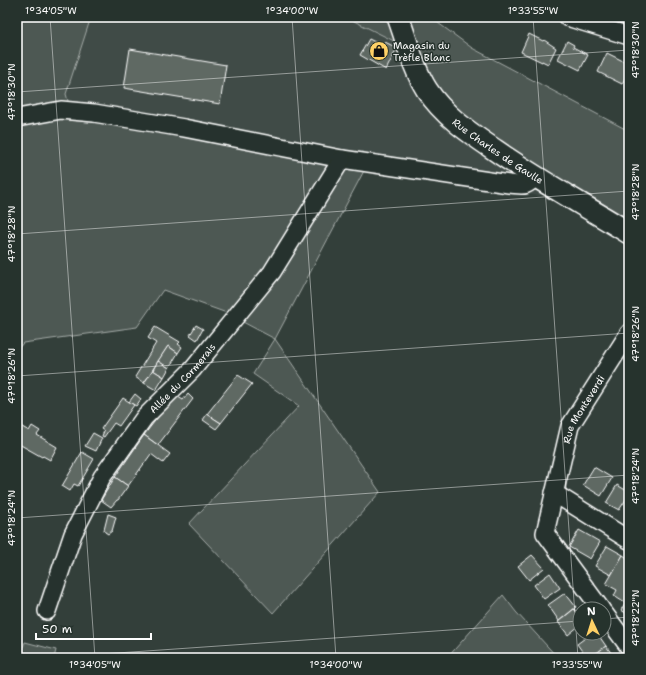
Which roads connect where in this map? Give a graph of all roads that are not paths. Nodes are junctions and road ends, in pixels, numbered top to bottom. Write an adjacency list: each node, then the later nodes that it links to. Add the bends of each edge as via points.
1 (567, 17): 3 (street)
2 (401, 25): 6 (street, Rue Charles de Gaulle, via 416,69 428,92 439,105 466,131)
3 (629, 36)
4 (17, 118): 5 (street, via 60,110 94,113)
5 (342, 159): 6 (street, via 509,184 526,185); 12 (street, Allée du Cormerais, via 272,272 193,369 144,418 102,477 73,534)
6 (534, 176): 7 (street, Rue Charles de Gaulle)
7 (629, 232)
8 (629, 333): 9 (street, Rue Monteverdi, via 570,426)
9 (554, 493): 10 (street); 11 (street, Rue Monteverdi, via 545,533)
10 (629, 540)
11 (595, 601)
12 (47, 611)
13 (612, 625): 14 (street)
14 (629, 647)

